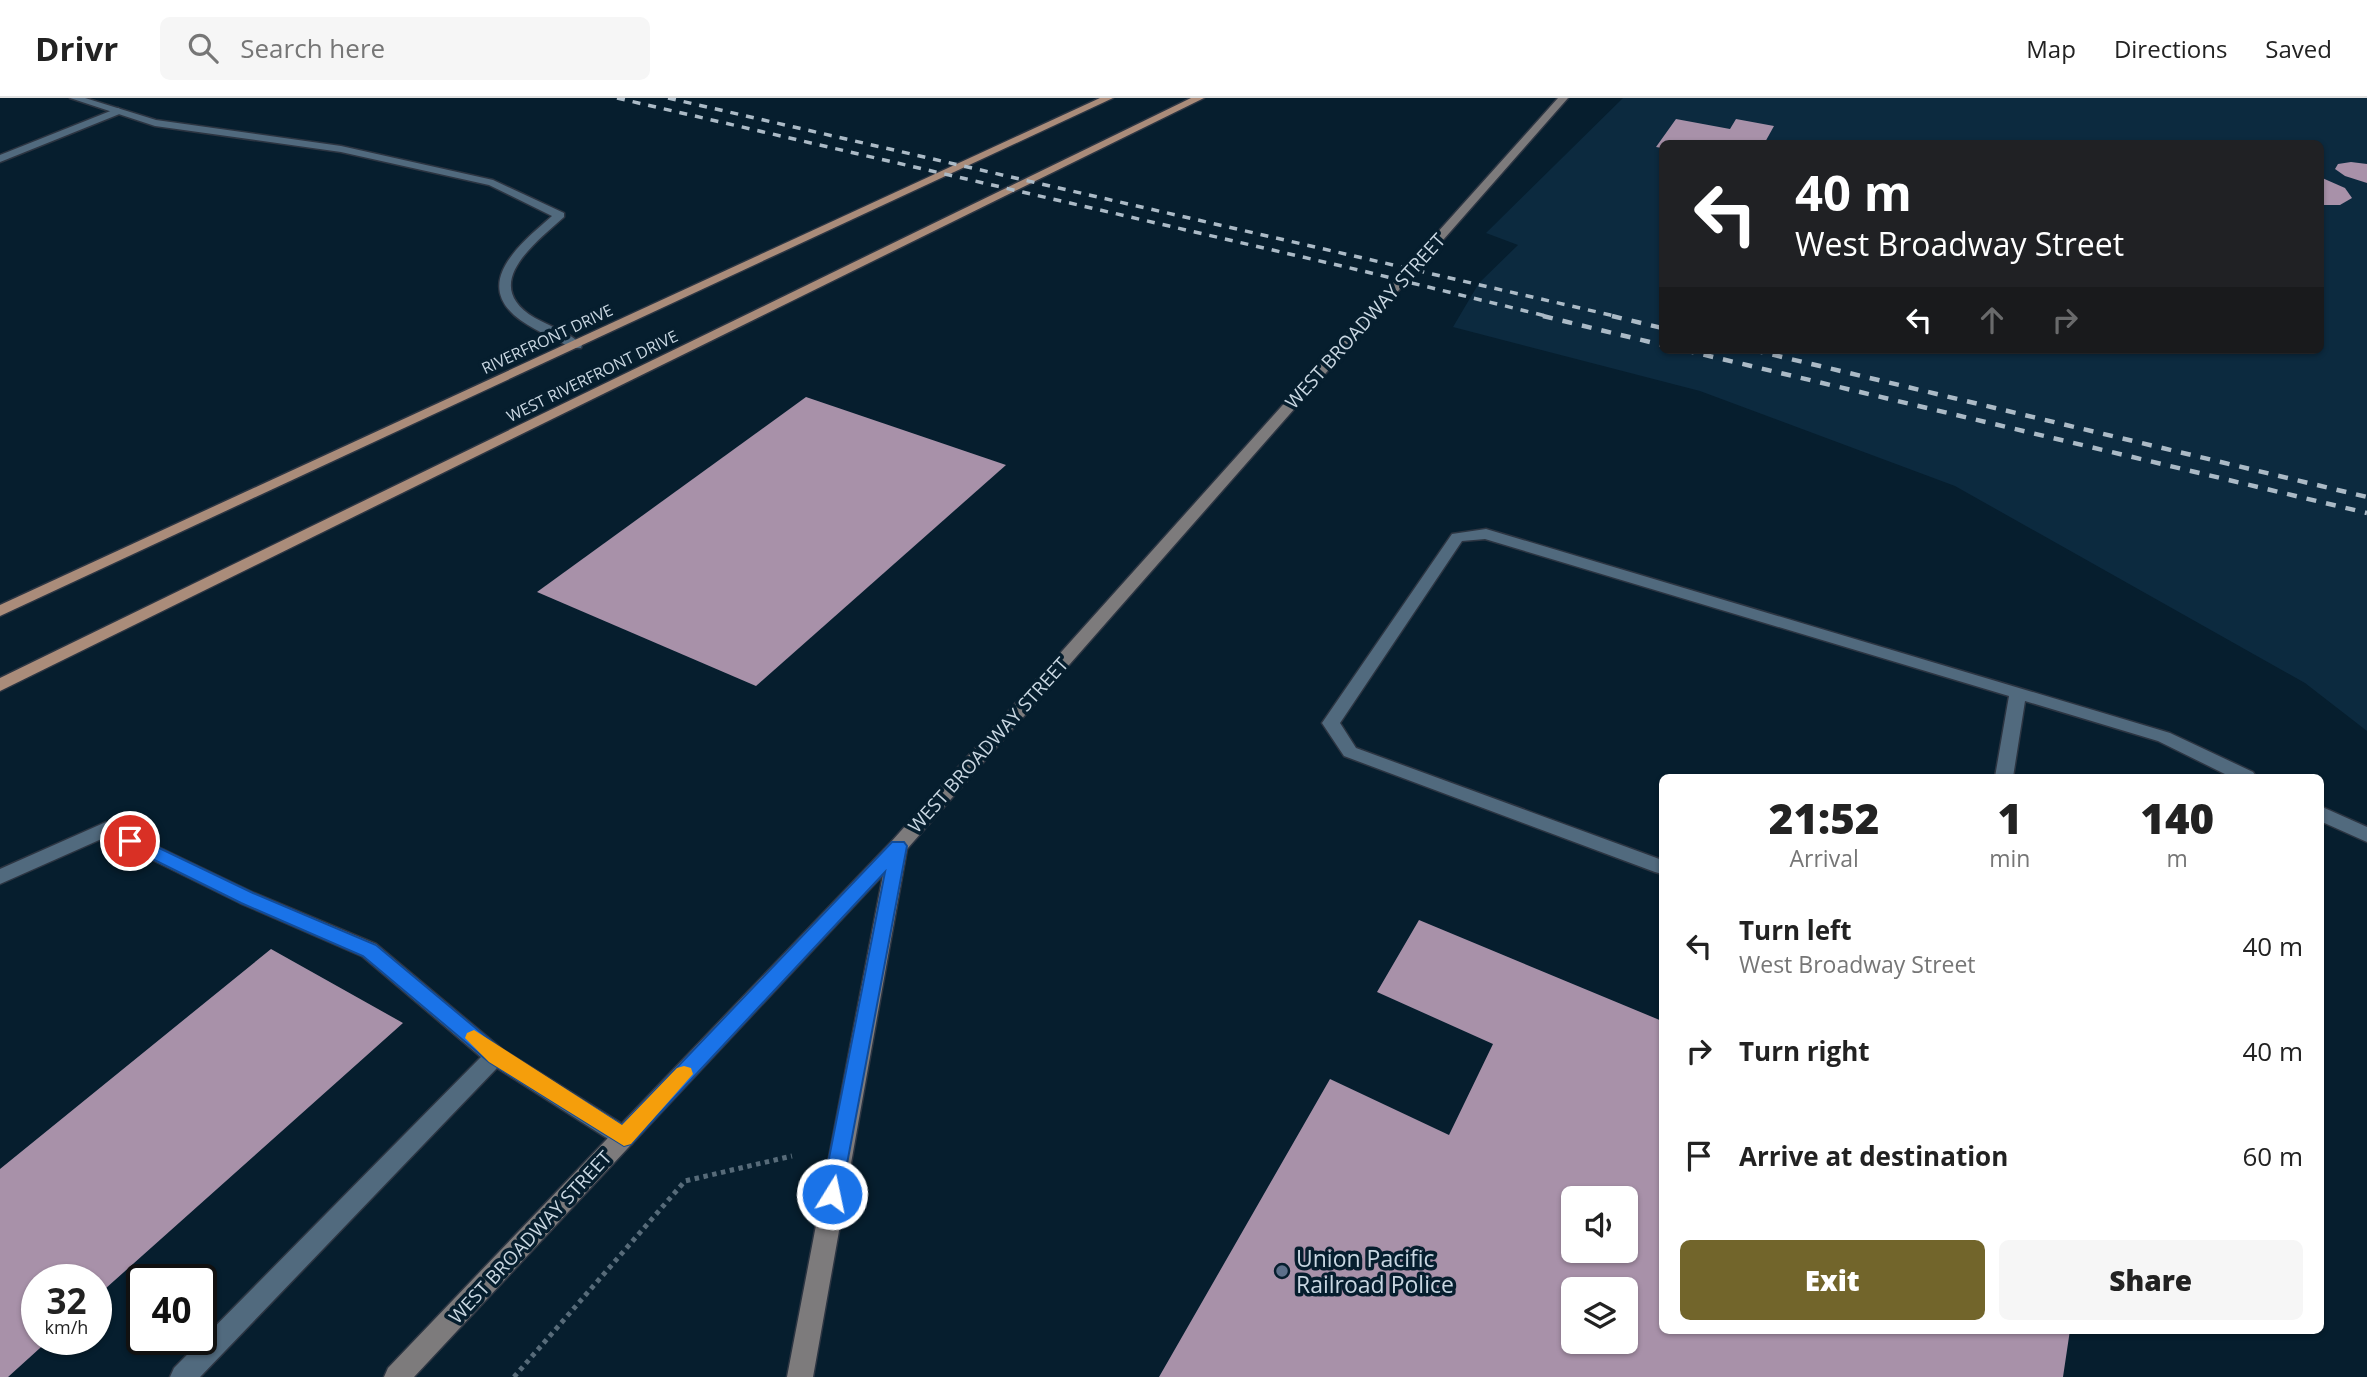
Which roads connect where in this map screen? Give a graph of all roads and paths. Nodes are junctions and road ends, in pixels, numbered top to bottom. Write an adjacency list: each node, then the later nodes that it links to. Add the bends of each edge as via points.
1 (75, 98): 5 (street)
2 (1108, 98): 7 (main road, RIVERFRONT DRIVE)
3 (1199, 98): 9 (main road, WEST RIVERFRONT DRIVE)
4 (1563, 98): 15 (main road, WEST BROADWAY STREET)
5 (118, 111): 6 (street); 7 (street, via 155,123 327,147 493,183 560,215 514,258 503,279 506,297 518,312)
6 (0, 159)
7 (576, 345): 8 (main road, RIVERFRONT DRIVE)
8 (0, 611)
9 (0, 685)
10 (2018, 693): 11 (street); 12 (street, via 2164,737); 16 (street, via 1486,534 1457,537 1331,723 1350,752)
11 (2004, 774)
12 (2241, 774)
13 (2324, 815): 14 (street)
14 (2367, 835)
15 (898, 846): 19 (main road, WEST BROADWAY STREET); 20 (main road)
16 (1659, 866)
17 (0, 877): 18 (street, via 106,829 247,898 369,950)
18 (495, 1056): 19 (street); 21 (street)
19 (624, 1137): 22 (main road, WEST BROADWAY STREET)
20 (842, 1144): 23 (path, via 685,1181); 24 (main road)
21 (183, 1377)
22 (397, 1377)
23 (514, 1377)
24 (800, 1377)

